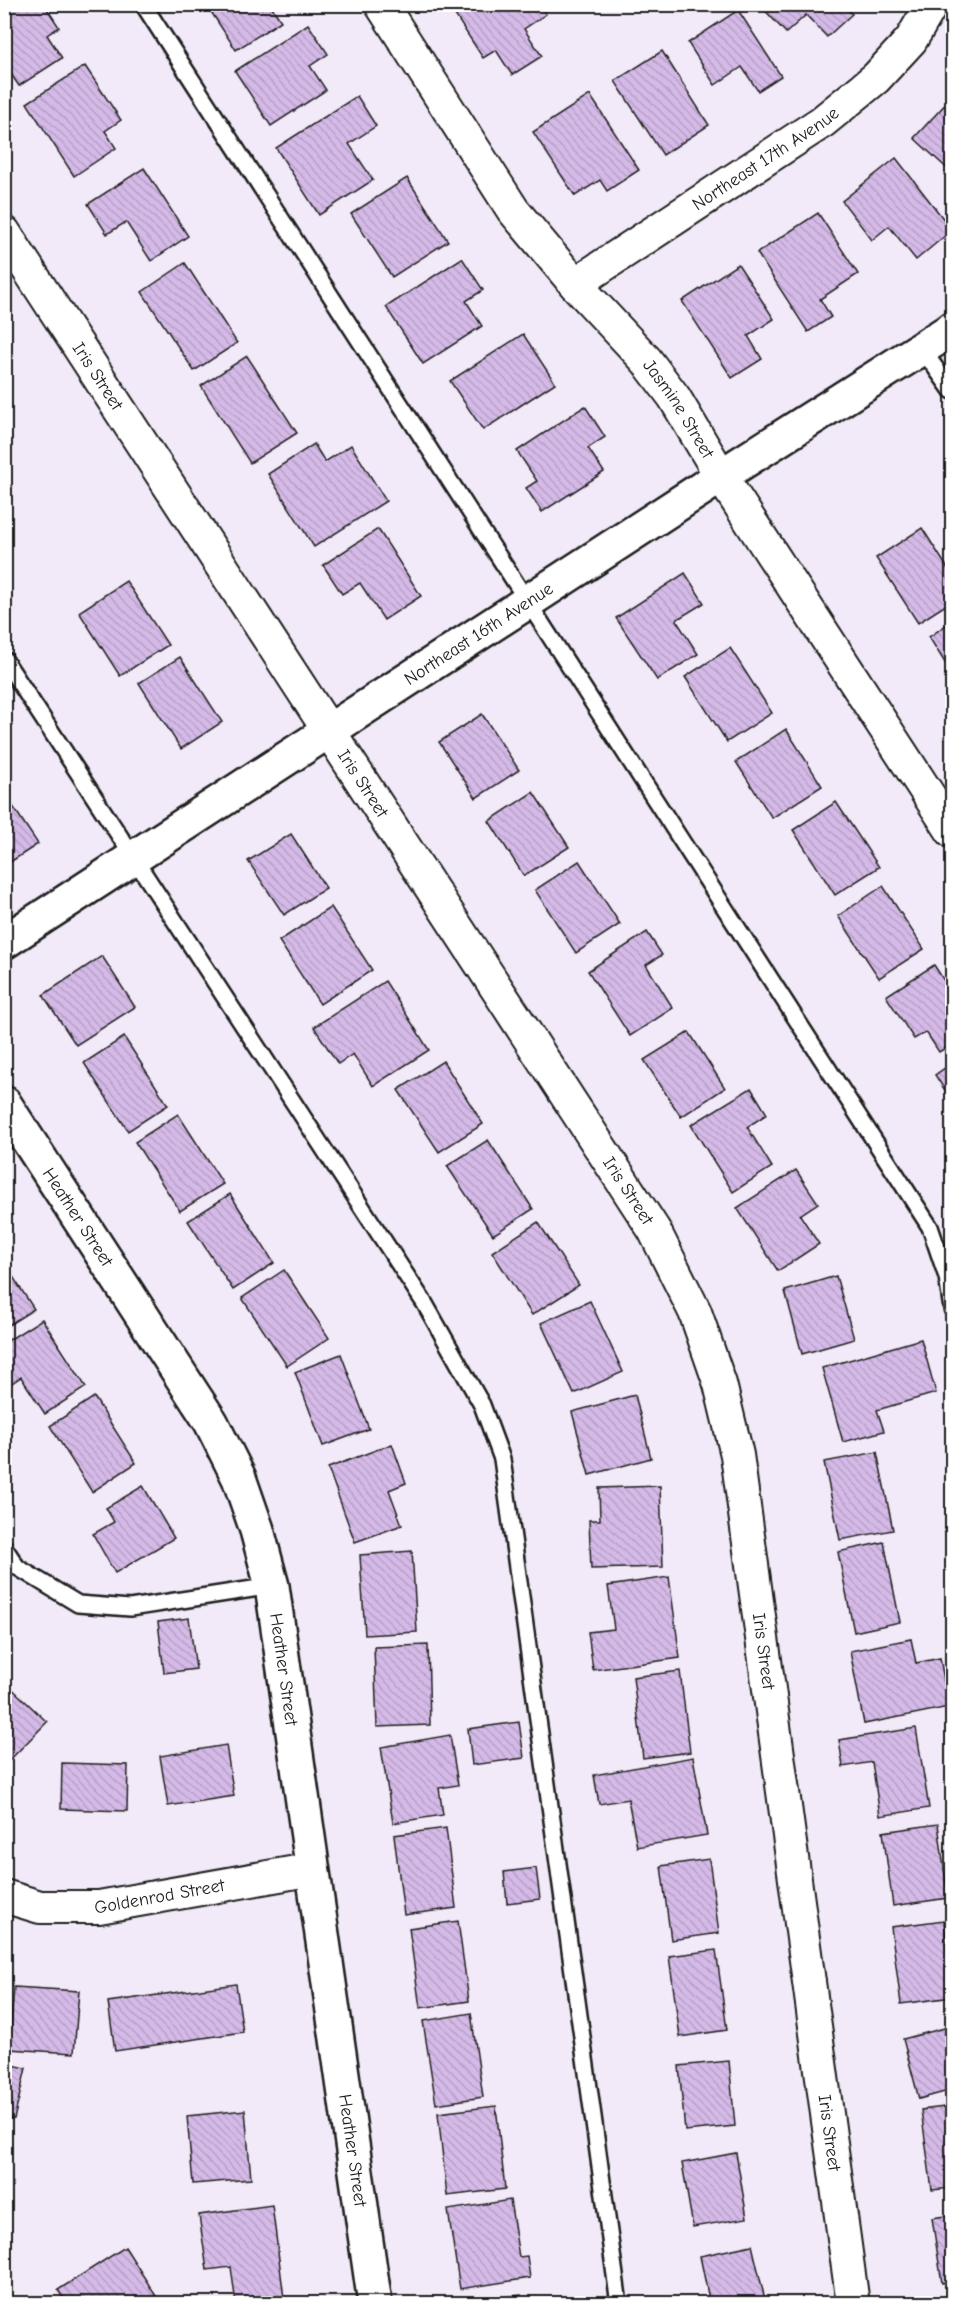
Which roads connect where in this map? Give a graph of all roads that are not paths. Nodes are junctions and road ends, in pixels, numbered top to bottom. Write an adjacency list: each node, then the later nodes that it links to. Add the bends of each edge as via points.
1 (143, 4): 10 (lane)
2 (381, 4): 5 (street, Jasmine Street, via 513,210)
3 (932, 4): 5 (street, Northeast 17th Avenue, via 911,40 876,78 822,122)
4 (4, 232): 12 (street, Iris Street)
5 (575, 284): 9 (street, Jasmine Street, via 646,360 674,397)
6 (952, 329): 7 (street, Northeast 16th Avenue)
7 (922, 349): 8 (lane); 9 (street, Northeast 16th Avenue)
8 (952, 391)
9 (721, 476): 10 (street, Northeast 16th Avenue); 13 (street, Jasmine Street)
10 (526, 603): 12 (street, Northeast 16th Avenue); 17 (lane, via 930,1227 947,1277)
11 (4, 659): 14 (lane)
12 (330, 730): 14 (street, Northeast 16th Avenue); 24 (street, Iris Street, via 654,1230 695,1312 720,1384 737,1455)
13 (952, 831)
14 (134, 859): 15 (street, Northeast 16th Avenue); 23 (lane, via 425,1304 482,1405 502,1460)
15 (4, 942)
16 (4, 1103): 19 (street, Heather Street, via 211,1422 239,1478)
17 (952, 1309)
18 (4, 1547): 19 (lane, via 17,1567 78,1604 130,1608)
19 (272, 1586): 20 (street, Heather Street)
20 (313, 1869): 21 (street, Goldenrod Street, via 99,1907 40,1906); 22 (street, Heather Street)
21 (4, 1896)
22 (375, 2304)
23 (619, 2304)
24 (853, 2304)

